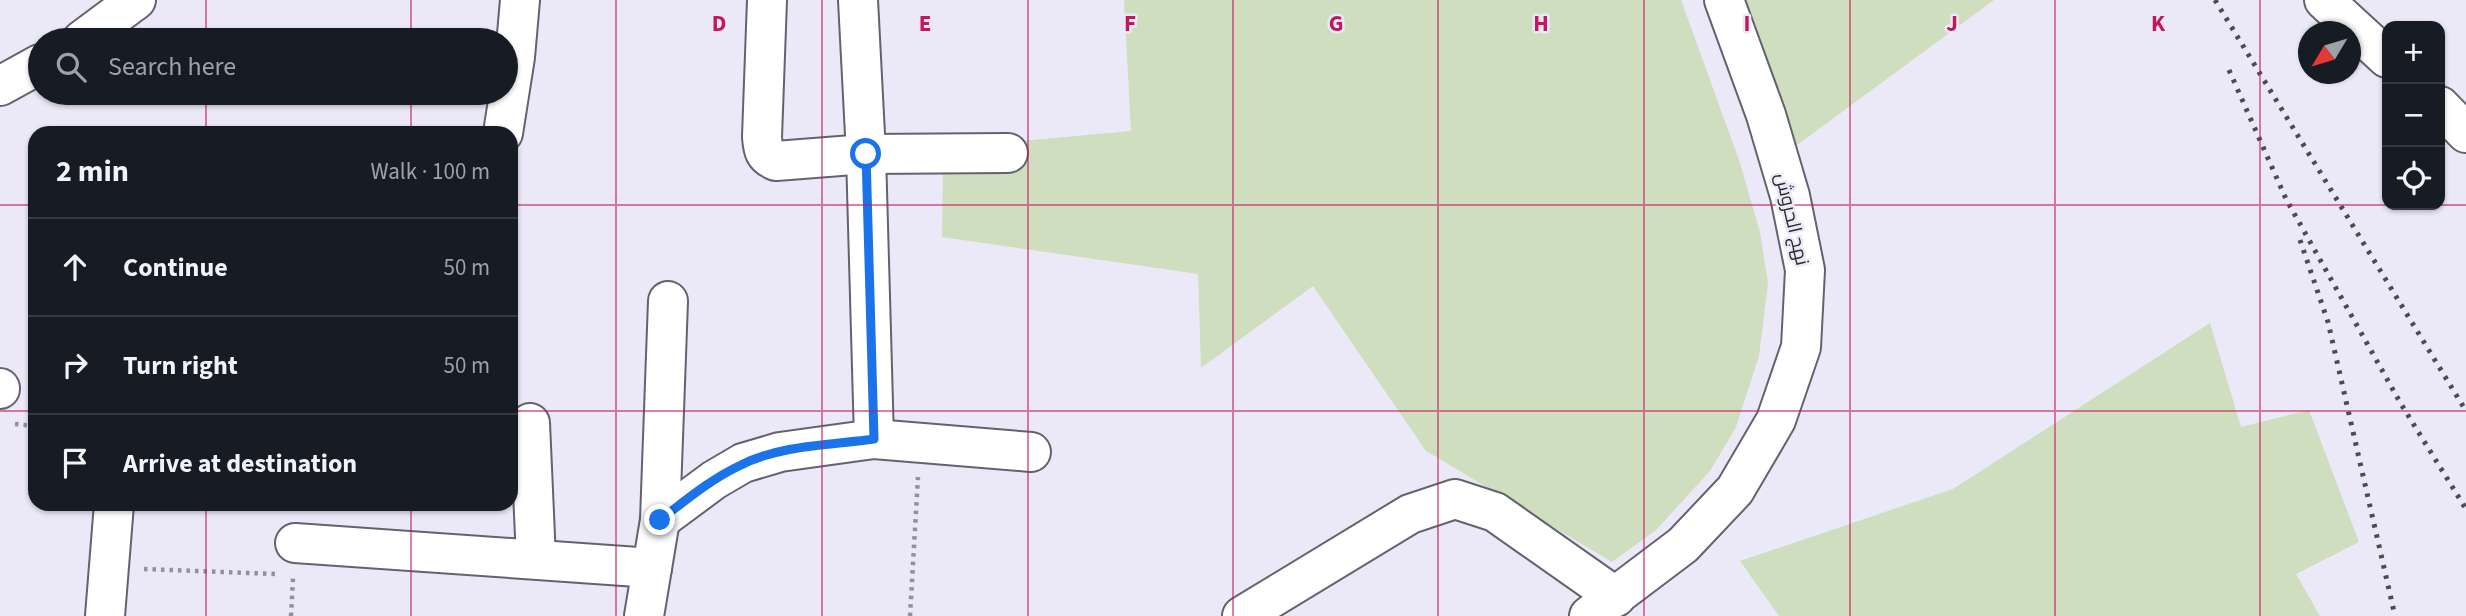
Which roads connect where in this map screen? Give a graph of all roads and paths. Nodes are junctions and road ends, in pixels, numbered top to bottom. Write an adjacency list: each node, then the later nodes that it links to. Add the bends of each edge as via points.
1 (136, 0): 7 (street)
2 (520, 0): 8 (street)
3 (768, 0): 17 (street, via 762,137 767,157)
4 (858, 0): 17 (street)
5 (1724, 0): 29 (street, نهج الحروش, via 1790,196 1805,270 1801,347 1776,420 1735,490 1683,545)
6 (2324, 0): 9 (street)
7 (98, 28)
8 (518, 28)
9 (2382, 53)
10 (28, 71): 11 (street)
11 (0, 86)
12 (507, 105): 14 (street)
13 (2445, 111): 15 (street)
14 (504, 126)
15 (2466, 134)
16 (1008, 153): 17 (street)
17 (866, 154): 20 (street)
18 (667, 301): 24 (street)
19 (530, 423): 26 (street)
20 (874, 439): 21 (street); 24 (street, via 780,452 743,463)
21 (920, 443): 22 (street); 32 (path)
22 (1031, 452)
23 (113, 511): 27 (street)
24 (660, 520): 28 (street)
25 (287, 559): 26 (street); 27 (path)
26 (536, 559): 28 (street)
27 (109, 568): 30 (street)
28 (652, 568): 31 (street)
29 (1603, 606): 33 (street, via 1494,512 1455,499 1410,514)
30 (105, 616)
31 (644, 616)
32 (910, 616)
33 (1242, 616)

